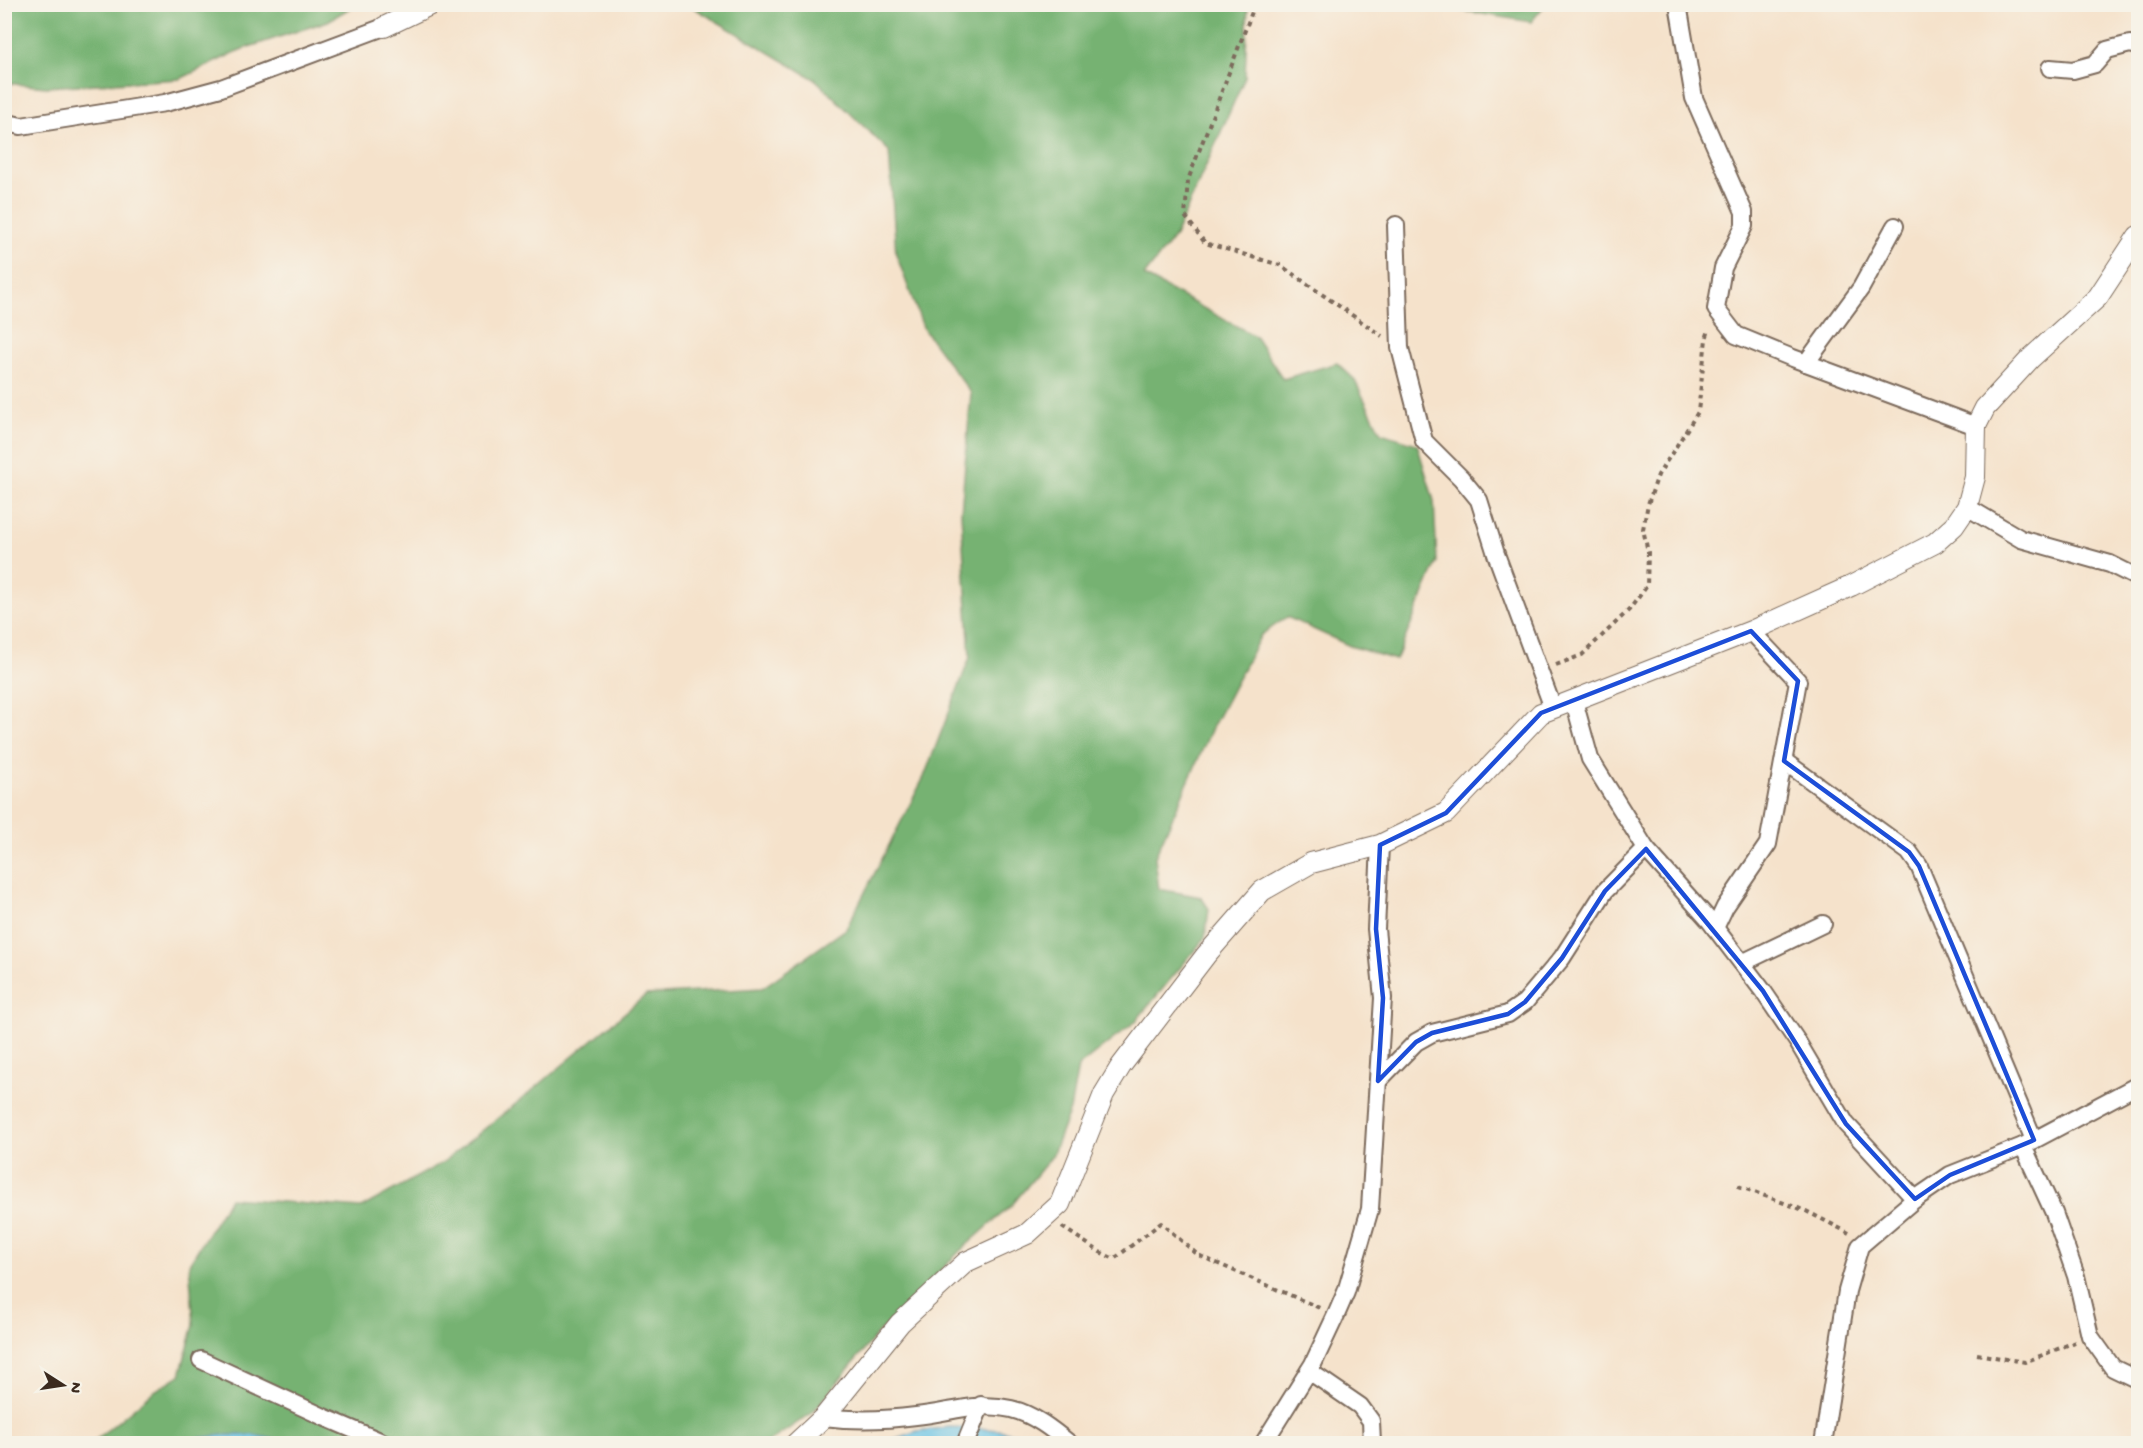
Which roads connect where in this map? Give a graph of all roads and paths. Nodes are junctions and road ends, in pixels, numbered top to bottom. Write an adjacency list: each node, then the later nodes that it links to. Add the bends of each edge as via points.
1 (432, 4): 4 (street)
2 (1255, 4): 12 (path, via 1188,180 1185,216 1205,243 1280,265)
3 (1678, 4): 11 (street, via 1694,98 1744,212 1744,226 1723,268)
4 (384, 27): 7 (street, via 221,88 165,103 21,126)
5 (2139, 46): 6 (street, via 2130,44 2107,50 2095,64 2073,70)
6 (2050, 68)
7 (4, 122)
8 (1396, 225): 12 (street)
9 (1895, 226): 13 (street, via 1861,288)
10 (2139, 236): 14 (street, via 2098,297 2031,358 1986,408)
11 (1716, 309): 13 (street, via 1736,334); 18 (path, via 1706,339 1698,412 1658,476 1648,504 1643,529 1648,552 1647,586 1629,610 1582,655)
12 (1400, 348): 18 (street, via 1424,441 1479,500)
13 (1806, 363): 14 (street)
14 (1976, 426): 15 (street, via 1975,477)
15 (1968, 507): 16 (street, via 2021,539 2110,564); 17 (street, via 1935,543)
16 (2139, 578)
17 (1751, 631): 19 (street); 21 (street, via 1798,681)
18 (1540, 671): 20 (street)
19 (1574, 701): 20 (street); 23 (street, via 1590,759)
20 (1553, 708): 22 (street, via 1541,713 1446,813)
21 (1784, 761): 25 (street, via 1768,844); 29 (street, via 1909,852 1919,866)
22 (1380, 845): 27 (street, via 1376,929 1383,998); 32 (street, via 1311,863 1262,891 1206,955 1121,1066 1104,1094 1060,1204)
23 (1646, 849): 25 (street); 27 (street, via 1605,891 1562,958 1525,1002 1508,1014 1424,1037)
24 (1823, 924): 26 (street)
25 (1715, 928): 26 (street)
26 (1742, 963): 31 (street, via 1797,1041 1846,1124)
27 (1378, 1082): 34 (street, via 1370,1209)
28 (2139, 1085): 29 (street)
29 (2028, 1143): 31 (street, via 1950,1175); 35 (street, via 2073,1265)
30 (1738, 1186): 33 (path, via 1806,1211)
31 (1915, 1199): 33 (street)
32 (1048, 1217): 34 (path, via 1114,1259 1161,1223 1198,1255); 41 (street, via 1027,1234 966,1262 900,1323)
33 (1865, 1242): 48 (street, via 1860,1246 1847,1291)
34 (1336, 1315): 38 (street)
35 (2090, 1336): 36 (path, via 2025,1362); 39 (street, via 2113,1368)
36 (1977, 1354)
37 (201, 1359): 42 (street)
38 (1309, 1371): 46 (street); 47 (street, via 1360,1406 1371,1421)
39 (2139, 1380)
40 (981, 1405): 41 (street, via 854,1421); 44 (street); 45 (street, via 1013,1410 1048,1426)
41 (824, 1417): 43 (street)
42 (387, 1443)
43 (795, 1443)
44 (965, 1443)
45 (1070, 1443)
46 (1263, 1443)
47 (1372, 1443)
48 (1823, 1443)

